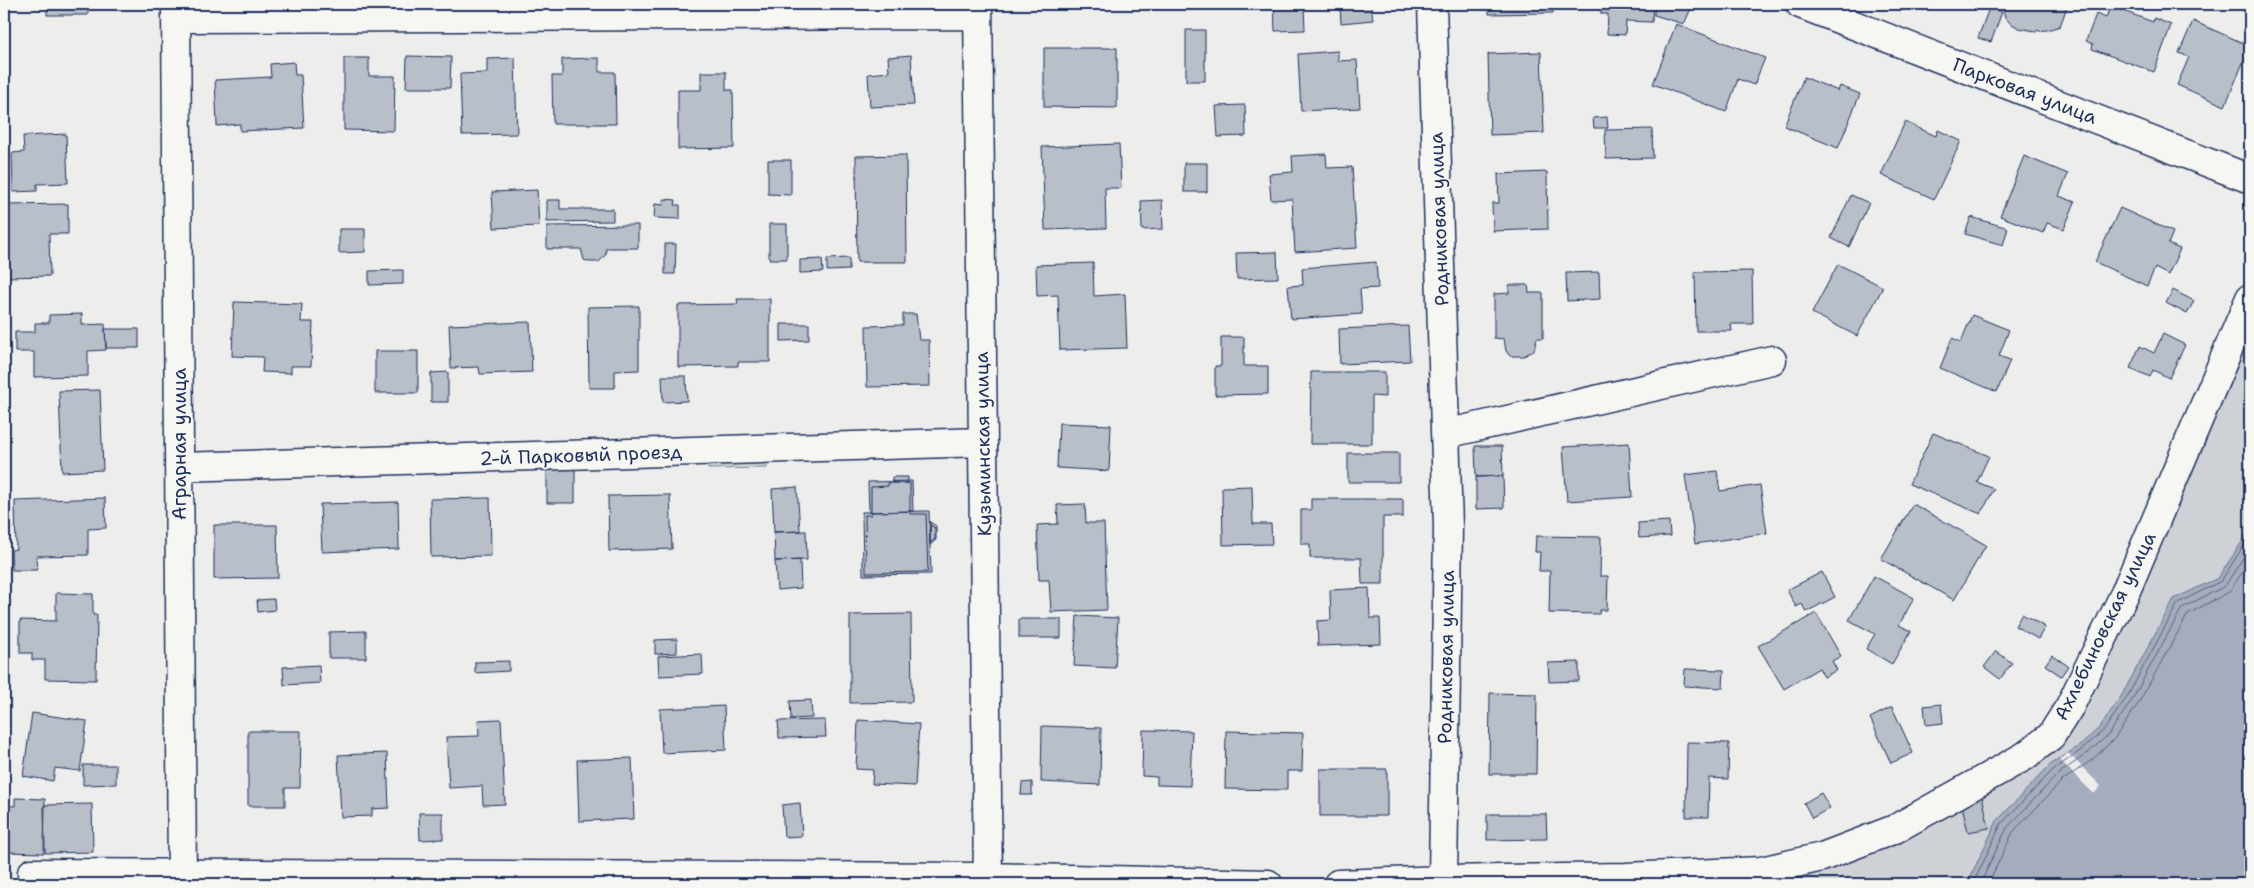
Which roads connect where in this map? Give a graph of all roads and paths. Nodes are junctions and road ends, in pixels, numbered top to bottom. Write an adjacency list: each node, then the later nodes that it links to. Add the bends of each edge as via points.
1 (1432, 4): 8 (street, Родниковая улица)
2 (1800, 4): 5 (street, Парковая улица)
3 (978, 10): 4 (street); 9 (street, Кузьминская улица)
4 (176, 11): 10 (street, Аграрная улица)
5 (2250, 179)
6 (2250, 298): 13 (street, Ахлебиновская улица, via 2125,592 2070,706 2051,736 2025,756 1895,829 1822,857 1760,871 1626,878)
7 (1772, 360): 8 (street)
8 (1445, 434): 13 (street, Родниковая улица, via 1448,527)
9 (983, 442): 10 (street, 2-й Парковый проезд); 14 (street, Кузьминская улица)
10 (179, 467): 12 (street, Аграрная улица)
11 (32, 873): 12 (street)
12 (182, 878): 14 (street)
13 (1443, 880): 16 (street, Ахлебиновская улица)
14 (988, 881): 15 (street)
15 (1268, 884)
16 (1338, 884)

